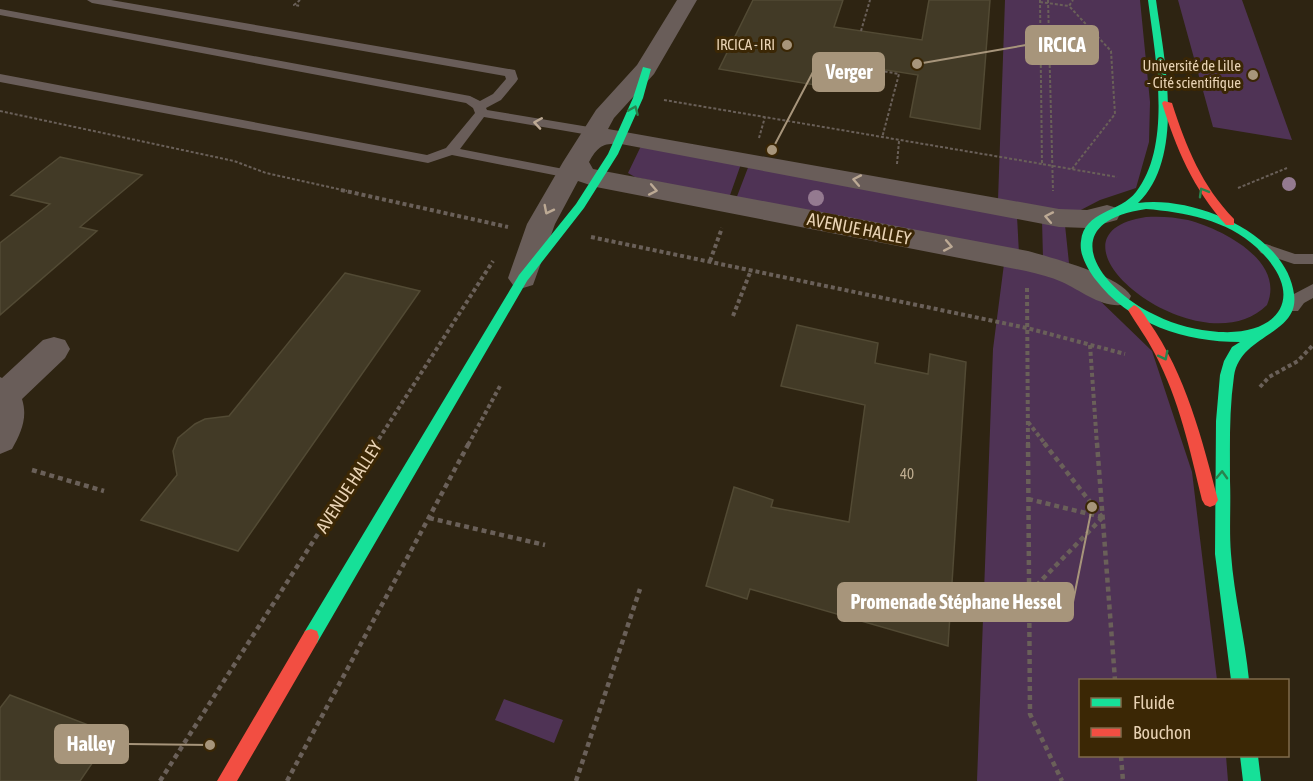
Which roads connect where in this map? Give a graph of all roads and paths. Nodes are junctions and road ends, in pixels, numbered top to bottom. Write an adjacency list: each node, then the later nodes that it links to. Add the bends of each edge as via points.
1 (92, 0): 18 (lane, via 511,73 512,79 497,97)
2 (300, 0): 9 (path, via 294,5)
3 (687, 0): 14 (street)
4 (870, 0): 12 (path)
5 (1073, 0): 10 (path)
6 (1152, 0): 16 (main road)
7 (1040, 1): 8 (path); 25 (path)
8 (1048, 2): 10 (path); 27 (path)
9 (301, 6)
10 (1069, 6): 29 (path, via 1111,51 1115,114)
11 (0, 12): 18 (lane, via 470,100)
12 (861, 31)
13 (860, 67): 21 (path, via 899,74)
14 (646, 69): 20 (main road, one-way to 14, via 636,108); 24 (street, via 615,102)
15 (0, 78): 23 (lane, via 428,159)
16 (1162, 90): 33 (main road, via 1154,169 1145,191); 35 (main road, one-way to 16, via 1218,212 1202,191)
17 (660, 99): 21 (path)
18 (480, 110): 23 (lane); 24 (lane, one-way to 18)
19 (0, 111): 34 (path, via 234,161 266,173)
20 (621, 137): 24 (main road); 24 (street, via 604,136); 33 (street, one-way to 20, via 1087,219 1059,218)
21 (882, 138): 22 (path)
22 (899, 141): 25 (path); 26 (path)
23 (451, 151): 24 (lane)
24 (585, 158): 41 (street, via 541,224); 43 (street, AVENUE HALLEY, one-way to 43, via 1028,261 1071,274)
25 (1042, 164): 27 (path)
26 (896, 166)
27 (1053, 166): 29 (path); 32 (path)
28 (1287, 168): 31 (path)
29 (1072, 169): 30 (path)
30 (1128, 179)
31 (1230, 191)
32 (1053, 192)
33 (1116, 211): 35 (main road, via 1158,206 1182,209 1208,216); 43 (main road, via 1089,230 1086,244 1099,279)
34 (514, 228)
35 (1244, 234): 37 (main road)
36 (584, 236): 40 (path)
37 (1264, 248): 39 (lane); 44 (main road, via 1290,282)
38 (495, 259): 70 (path, AVENUE HALLEY)
39 (1313, 260)
40 (751, 270): 45 (path); 46 (path)
41 (523, 278): 71 (main road)
42 (1313, 290): 44 (lane)
43 (1124, 302): 47 (main road, via 1159,322 1203,335); 63 (main road, one-way to 63, via 1148,327 1181,393)
44 (1292, 307): 47 (main road, via 1277,327)
45 (733, 316)
46 (1027, 328): 48 (path); 55 (path)
47 (1258, 335): 63 (main road, one-way to 47, via 1221,484 1227,375 1237,351)
48 (1090, 345): 51 (path); 60 (path)
49 (1313, 345): 53 (path, via 1298,361 1269,377)
50 (54, 349): 54 (street)
51 (1131, 355)
52 (502, 382): 61 (path)
53 (1258, 389)
54 (2, 392): 56 (street, via 8,406)
55 (1028, 421): 59 (path); 60 (path)
56 (0, 439)
57 (32, 470): 58 (path)
58 (104, 490)
59 (1029, 499): 60 (path); 65 (path)
60 (1102, 517): 65 (path); 66 (path)
61 (429, 518): 62 (path); 72 (path)
62 (545, 545)
63 (1223, 554): 67 (main road)
64 (640, 589): 73 (path)
65 (1029, 593): 74 (path, via 1030,714)
66 (1115, 679)
67 (1240, 679)
68 (1121, 757): 75 (path)
69 (1249, 757): 76 (main road)
70 (160, 781)
71 (226, 781)
72 (287, 781)
73 (576, 781)
74 (1062, 781)
75 (1123, 781)
76 (1252, 781)

